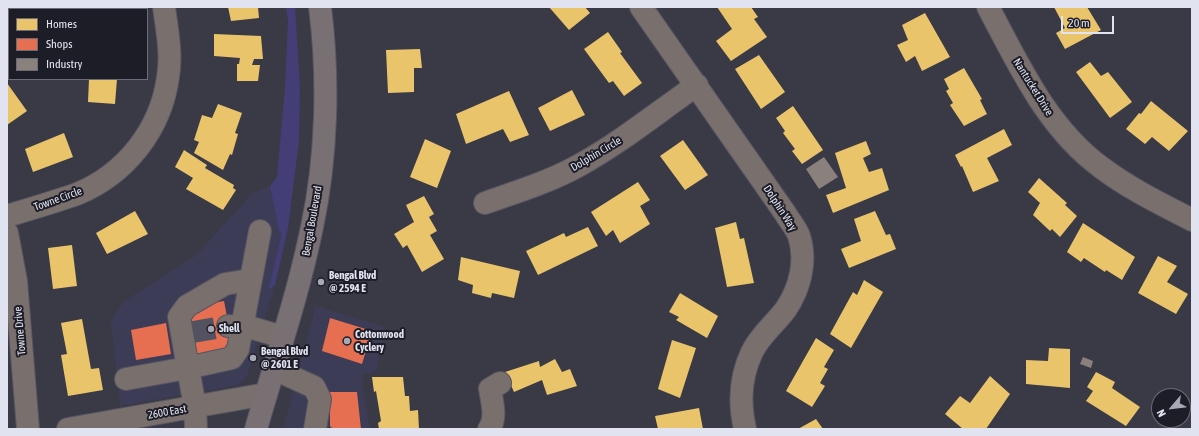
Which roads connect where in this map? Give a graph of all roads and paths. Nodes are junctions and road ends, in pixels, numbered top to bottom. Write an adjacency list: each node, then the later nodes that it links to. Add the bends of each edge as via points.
1 (164, 7): 7 (street, Towne Circle, via 169,46 168,76 162,105 149,132 131,157 107,178 78,193)
2 (320, 7): 13 (main road, Bengal Boulevard, via 325,101 318,190 298,289)
3 (641, 7): 5 (street, Dolphin Way)
4 (988, 7): 8 (street, Nantucket Drive, via 1045,110 1071,140 1101,168)
5 (697, 85): 6 (street, Dolphin Circle, via 620,140 578,166 534,186); 26 (street, Dolphin Way, via 785,213 798,236 802,263 798,287 785,309 752,352 743,378 740,408)
6 (485, 202)
7 (7, 216)
8 (1192, 220)
9 (260, 231): 11 (street)
10 (7, 233): 20 (street, Towne Drive, via 16,281)
11 (250, 280): 12 (street); 14 (street, via 225,284 187,306 179,317 188,334)
12 (235, 326): 13 (street); 14 (street, via 238,349 232,358)
13 (283, 337): 15 (main road, Bengal Boulevard)
14 (187, 368): 16 (street); 19 (street)
15 (274, 369): 18 (main road, Bengal Boulevard); 24 (street, via 314,387 320,399)
16 (126, 379)
17 (500, 383): 25 (street, via 490,389 494,408)
18 (266, 394): 19 (street, 2600 East); 23 (main road, Bengal Boulevard)
19 (195, 407): 21 (street, 2600 East); 22 (street)
20 (28, 429)
21 (68, 429)
22 (196, 429)
23 (256, 429)
24 (315, 429)
25 (489, 429)
26 (745, 429)

